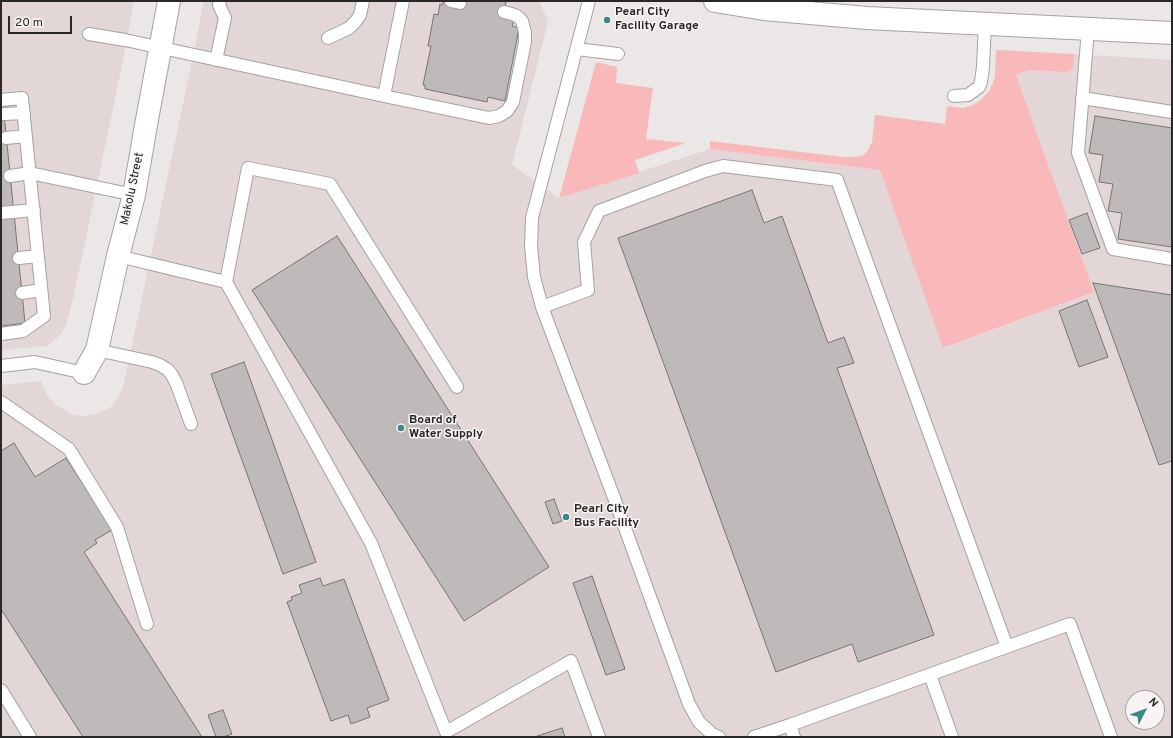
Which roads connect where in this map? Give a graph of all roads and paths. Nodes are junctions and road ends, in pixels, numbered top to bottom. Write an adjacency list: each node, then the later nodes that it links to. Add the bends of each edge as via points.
1 (169, 1): 13 (main road, Makolu Street)
2 (220, 1): 16 (lane, via 225,18)
3 (363, 1): 12 (lane, via 356,21 349,28)
4 (403, 1): 17 (lane)
5 (589, 1): 14 (lane)
6 (715, 1): 8 (main road, via 764,9 867,18)
7 (504, 12): 17 (lane, via 515,15 522,21 525,32 513,102 508,111 489,118)
8 (985, 24): 9 (main road); 18 (lane, via 983,67 979,88 968,95)
9 (1088, 29): 10 (main road); 19 (lane)
10 (1172, 33)
11 (89, 34): 13 (lane)
12 (328, 38)
13 (160, 48): 16 (lane); 28 (main road, Makolu Street)
14 (576, 49): 15 (lane); 38 (lane, via 532,218 534,277)
15 (618, 54)
16 (216, 60): 17 (lane)
17 (384, 96)
18 (954, 96)
19 (1082, 98): 21 (lane); 34 (lane, via 1078,153 1113,249)
20 (1, 100): 22 (lane, via 22,98)
21 (1172, 112)
22 (24, 113): 23 (lane); 24 (lane)
23 (4, 114)
24 (26, 136): 25 (lane); 26 (lane)
25 (6, 138)
26 (30, 173): 27 (lane); 28 (lane); 29 (lane)
27 (10, 176)
28 (134, 195): 32 (main road, Makolu Street)
29 (34, 210): 30 (lane); 31 (lane)
30 (1, 213)
31 (38, 256): 33 (lane); 36 (lane)
32 (118, 256): 35 (lane); 42 (main road, Makolu Street)
33 (19, 258)
34 (1172, 259)
35 (226, 282): 45 (lane, via 248,168 330,184); 53 (lane, via 371,543)
36 (41, 290): 37 (lane); 39 (lane)
37 (22, 293)
38 (542, 307): 49 (lane, via 588,290 584,242 599,211 723,166 837,180); 56 (lane, via 688,704 699,722)
39 (44, 316): 40 (lane); 41 (lane, via 23,331)
40 (25, 319)
41 (1, 334)
42 (98, 350): 44 (main road, Makolu Street); 47 (lane, via 152,362 168,370 177,385)
43 (1, 366): 44 (lane, via 35,362)
44 (84, 373)
45 (457, 387)
46 (1, 402): 48 (lane, via 69,450 117,528)
47 (191, 424)
48 (147, 624)
49 (1007, 647): 50 (lane); 60 (lane, via 1070,624)
50 (930, 675): 52 (lane); 59 (lane)
51 (1, 690): 54 (lane)
52 (790, 725): 57 (lane); 58 (lane)
53 (442, 734): 55 (lane, via 571,661)
54 (30, 737)
55 (599, 737)
56 (719, 737)
57 (754, 737)
58 (794, 737)
59 (952, 737)
60 (1111, 737)

